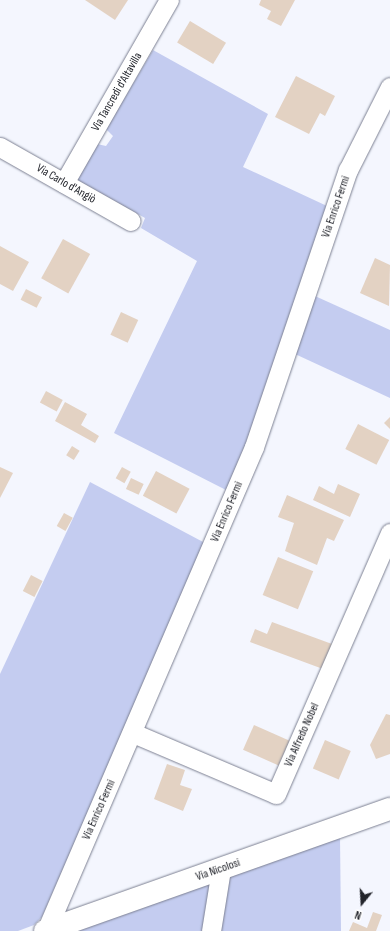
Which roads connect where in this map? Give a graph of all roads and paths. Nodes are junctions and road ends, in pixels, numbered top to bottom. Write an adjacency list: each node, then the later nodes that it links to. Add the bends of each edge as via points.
1 (169, 0): 4 (street, Via Tancredi d'Altavilla)
2 (390, 87): 7 (street, Via Enrico Fermi, via 348,170 254,447)
3 (0, 147): 4 (street, Via Carlo d'Angiò)
4 (64, 183): 5 (street, Via Carlo d'Angiò)
5 (131, 221)
6 (390, 533): 7 (street, Via Alfredo Nobel, via 276,794)
7 (133, 733): 10 (street, Via Enrico Fermi)
8 (390, 809): 9 (main road, Via Nicolosi)
9 (221, 869): 10 (main road, Via Nicolosi); 11 (street)
10 (46, 931)
11 (210, 931)

